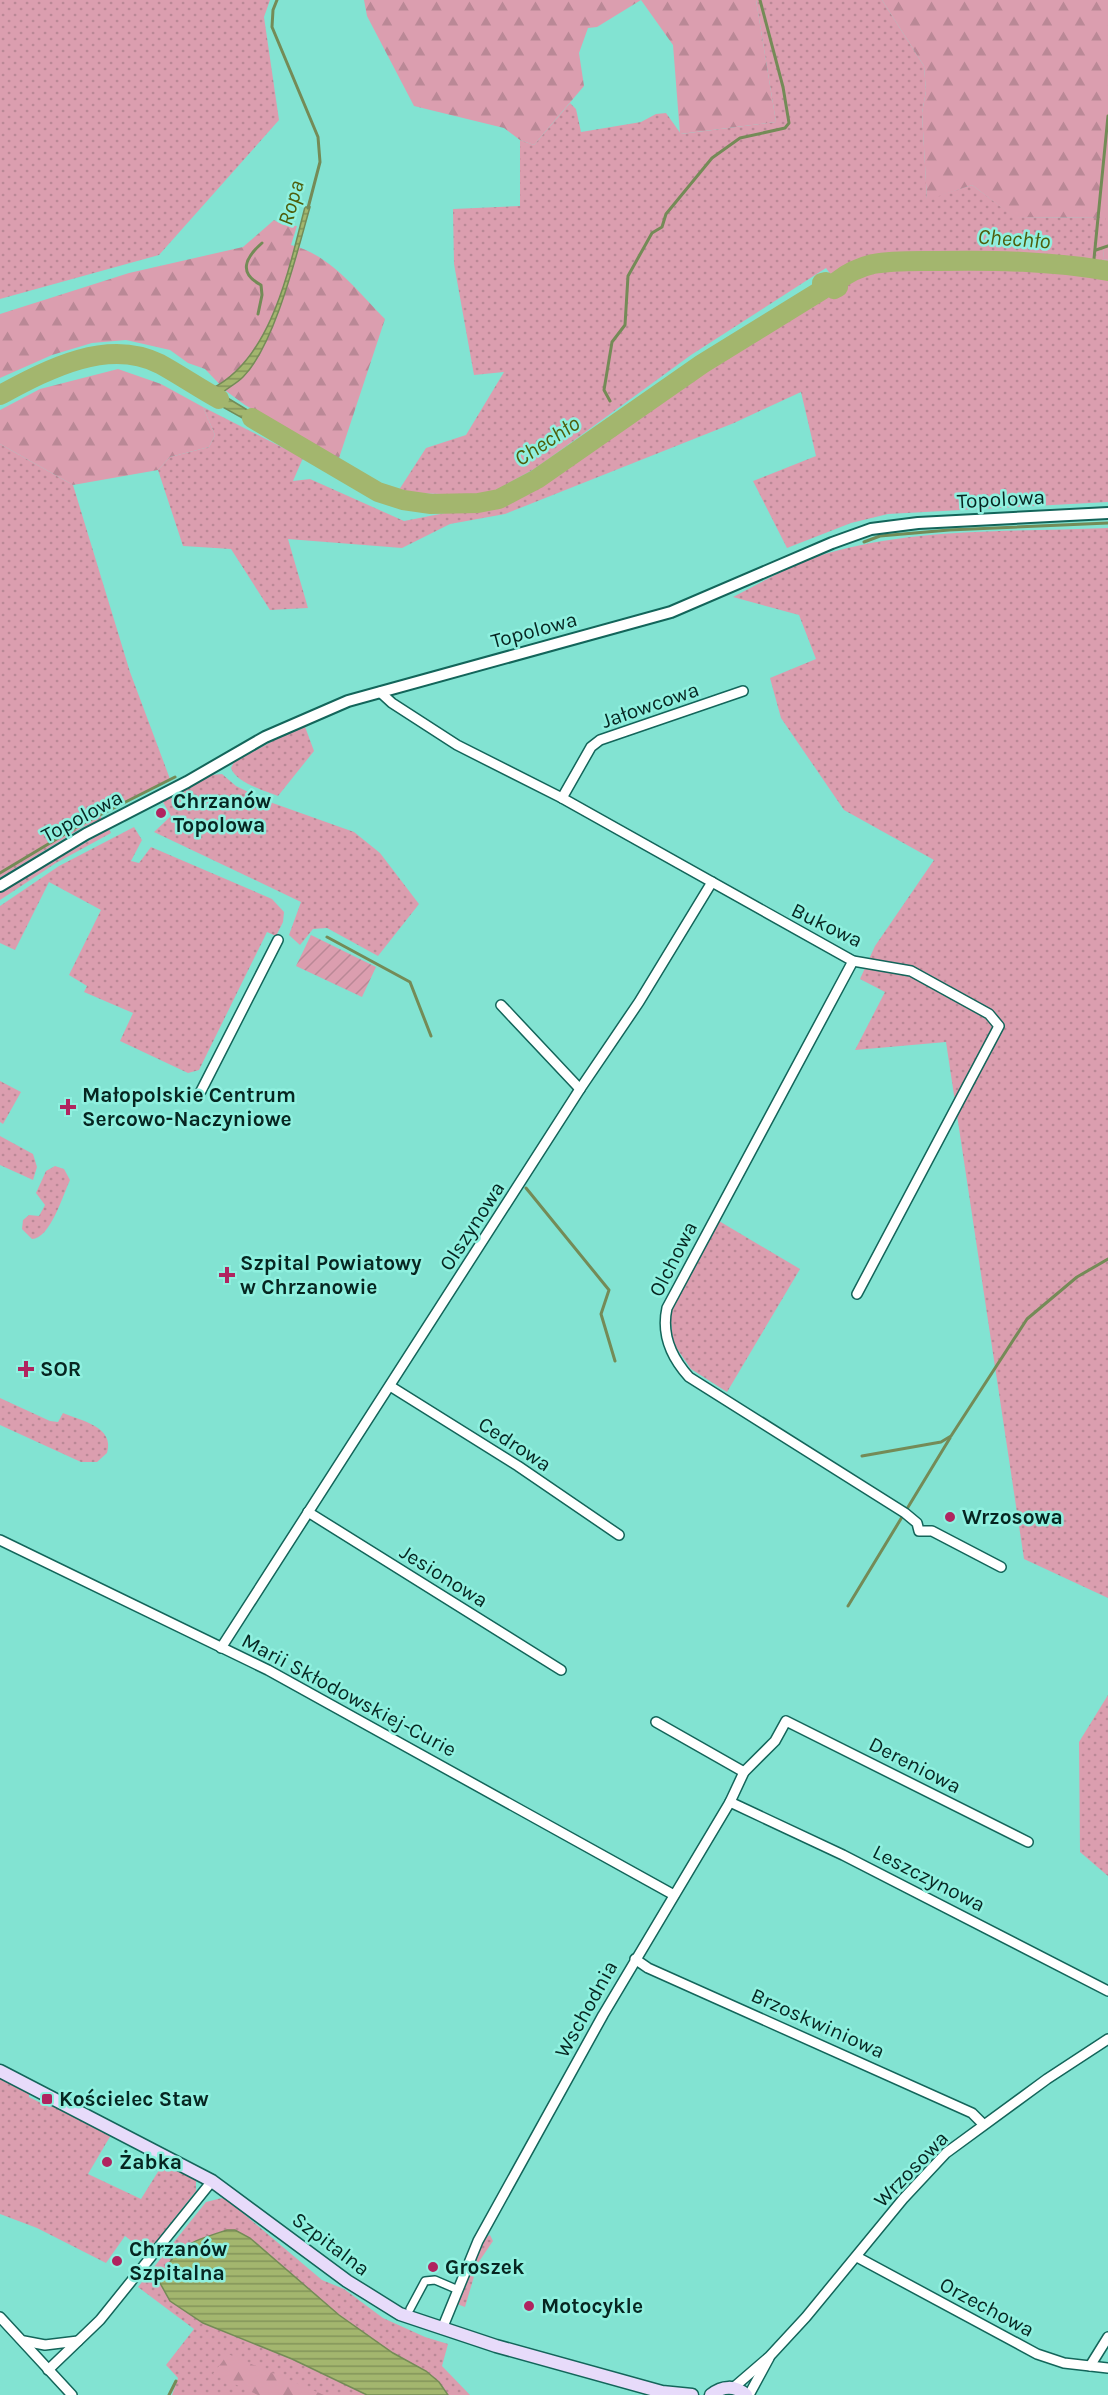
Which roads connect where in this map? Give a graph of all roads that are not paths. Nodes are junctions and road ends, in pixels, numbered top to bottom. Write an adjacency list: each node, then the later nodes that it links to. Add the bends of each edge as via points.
1 (1108, 513): 3 (street, Topolowa, via 918,523 871,530 671,612)
2 (743, 691): 4 (street, Jałowcowa, via 600,740 591,747)
3 (380, 692): 4 (street, Bukowa, via 457,745); 6 (street, Topolowa, via 326,709 265,737 86,834)
4 (562, 798): 5 (street, Bukowa)
5 (712, 882): 8 (street, Bukowa); 10 (street, Olszynowa)
6 (0, 886)
7 (278, 940): 11 (street)
8 (853, 961): 12 (street, Bukowa, via 911,971 988,1014 999,1026); 17 (street, Olchowa, via 667,1308 664,1332 673,1356 689,1377 905,1513 919,1531 932,1531)
9 (501, 1005): 10 (street)
10 (580, 1089): 13 (street, Olszynowa)
11 (201, 1091)
12 (857, 1294)
13 (390, 1386): 14 (street, Olszynowa); 15 (street, Cedrowa, via 519,1466)
14 (308, 1512): 18 (street, Olszynowa); 19 (street, Jesionowa)
15 (619, 1535)
16 (0, 1540): 18 (street, Marii Skłodowskiej-Curie)
17 (1001, 1566)
18 (221, 1648): 25 (street, Marii Skłodowskiej-Curie, via 370,1725)
19 (561, 1670)
20 (786, 1721): 22 (street, Wschodnia, via 775,1741); 24 (street, Dereniowa)
21 (656, 1722): 22 (street)
22 (744, 1772): 23 (street, Wschodnia)
23 (730, 1802): 25 (street, Wschodnia); 27 (street, Leszczynowa, via 843,1855)
24 (1028, 1842)
25 (674, 1896): 26 (street, Wschodnia)
26 (635, 1959): 30 (street, Brzoskwiniowa, via 972,2113); 33 (street, Wschodnia, via 478,2241)
27 (1108, 1991)
28 (1108, 2038): 30 (street, Wrzosowa)
29 (0, 2071): 31 (main road, Szpitalna)
30 (983, 2124): 32 (street, Wrzosowa, via 923,2176)
31 (212, 2181): 36 (main road, Szpitalna, via 361,2291 400,2314); 39 (street)
32 (857, 2257): 41 (street, Wrzosowa); 43 (street, Orzechowa, via 1037,2354)
33 (456, 2289): 34 (street, via 435,2280 425,2282); 36 (street, Wschodnia)
34 (410, 2309)
35 (1, 2319): 38 (street)
36 (442, 2330): 47 (main road, Szpitalna)
37 (1108, 2337): 43 (street)
38 (24, 2341): 40 (street); 42 (street)
39 (78, 2341): 40 (street); 45 (street)
40 (54, 2345): 42 (street)
41 (769, 2357): 46 (street, Wrzosowa); 51 (street, Wrzosowa)
42 (39, 2359): 45 (street)
43 (1090, 2366): 44 (street, Orzechowa)
44 (1108, 2368)
45 (48, 2370): 48 (street)
46 (733, 2388): 50 (main road); 51 (main road)
47 (665, 2393): 49 (main road, Szpitalna)
48 (72, 2395)
49 (692, 2395)
50 (711, 2395)
51 (748, 2395)

